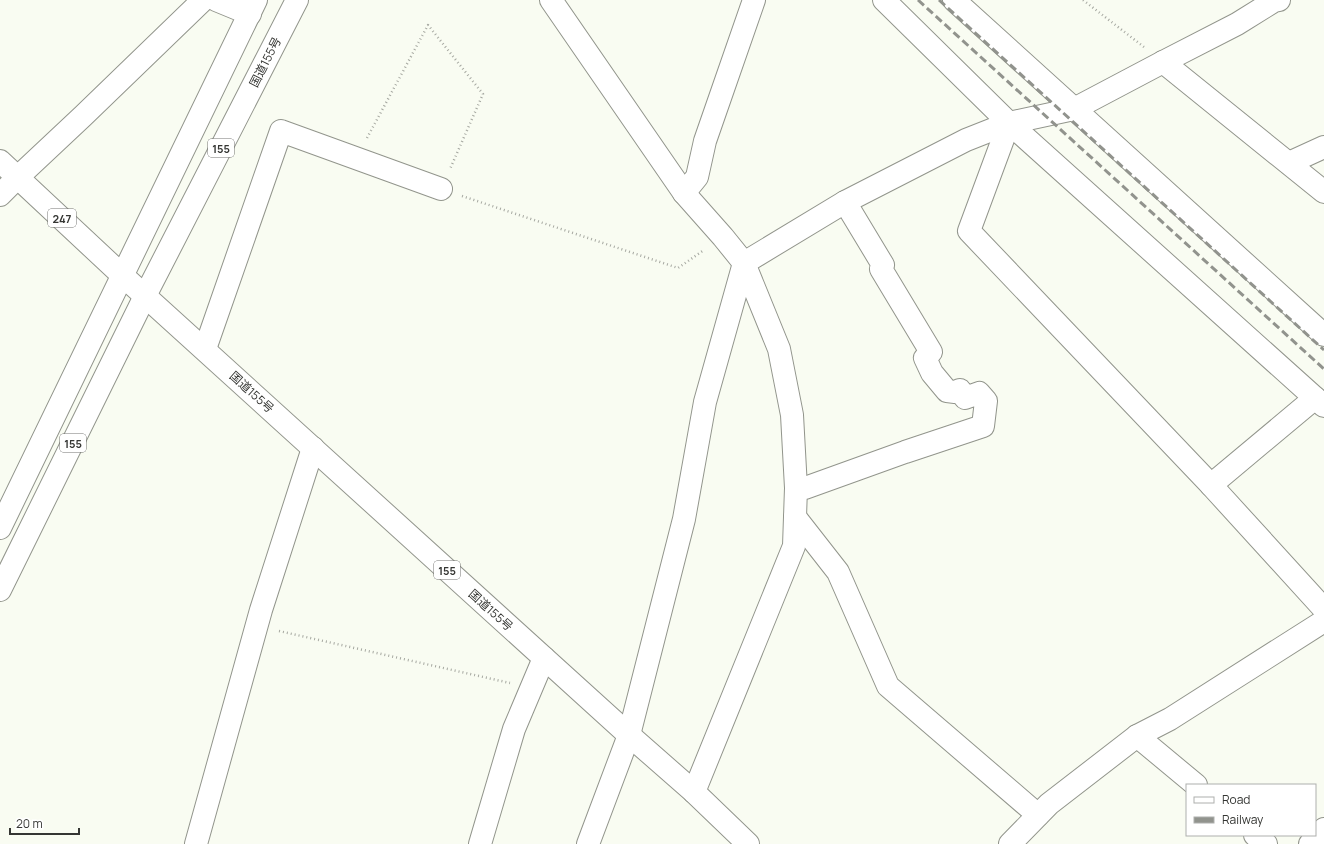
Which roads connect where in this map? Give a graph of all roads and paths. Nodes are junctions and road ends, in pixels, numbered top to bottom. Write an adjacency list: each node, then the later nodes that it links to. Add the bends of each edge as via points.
1 (203, 0): 18 (main road)
2 (216, 0): 10 (main road)
3 (297, 0): 27 (main road, 国道155号 / 155)
4 (551, 0): 21 (main road)
5 (754, 0): 21 (main road, via 705,141 696,176)
6 (884, 0): 13 (main road)
7 (954, 0): 12 (main road)
8 (1083, 0): 11 (path)
9 (1275, 0): 11 (main road, via 1237,24)
10 (253, 7): 26 (main road, 155)
11 (1163, 62): 12 (main road); 17 (main road)
12 (1074, 109): 13 (main road); 28 (main road)
13 (1009, 124): 23 (main road, via 966,140); 30 (main road); 32 (main road, via 969,231)
14 (1324, 147): 17 (main road)
15 (356, 158): 19 (main road); 19 (path, via 428,25 483,94); 29 (main road, via 281,131)
16 (0, 160): 18 (main road, 247)
17 (1289, 163): 20 (main road)
18 (18, 177): 22 (main road); 26 (main road, 247)
19 (441, 189): 24 (path, via 678,268)
20 (1324, 192)
21 (684, 193): 24 (main road)
22 (0, 195)
23 (845, 202): 25 (main road); 33 (main road, via 882,265 881,269 931,352 925,358 932,372 946,391 960,390 965,398 979,393 986,401 983,426 805,488)
24 (723, 237): 25 (main road)
25 (744, 263): 33 (main road, via 779,349 792,415); 42 (main road, via 705,402 684,519)
26 (123, 276): 27 (main road, 国道155号 / 155); 35 (main road, 155)
27 (145, 296): 29 (main road, 国道155号 / 155); 36 (main road, 国道155号 / 155)
28 (1324, 335)
29 (205, 349): 31 (main road, 国道155号 / 155)
30 (1320, 402): 32 (main road)
31 (314, 448): 39 (main road); 40 (main road, 国道155号 / 155)
32 (1211, 485): 37 (main road)
33 (796, 488): 34 (main road)
34 (795, 516): 45 (main road, via 794,546); 46 (main road, via 838,572 888,686)
35 (0, 528)
36 (0, 590)
37 (1324, 609)
38 (1324, 621): 43 (main road, via 1170,719)
39 (257, 626): 41 (path); 49 (main road)
40 (544, 658): 41 (main road); 42 (main road, 国道155号 / 155)
41 (531, 688): 50 (main road, via 514,730)
42 (629, 735): 45 (main road, 国道155号 / 155); 51 (main road)
43 (1137, 736): 44 (main road); 46 (main road)
44 (1195, 784)
45 (694, 792): 52 (main road, 国道155号 / 155)
46 (1038, 815): 53 (main road)
47 (1324, 829): 55 (main road)
48 (1256, 836): 54 (main road)
49 (196, 844)
50 (480, 844)
51 (588, 844)
52 (748, 844)
53 (1010, 844)
54 (1266, 844)
55 (1310, 844)

